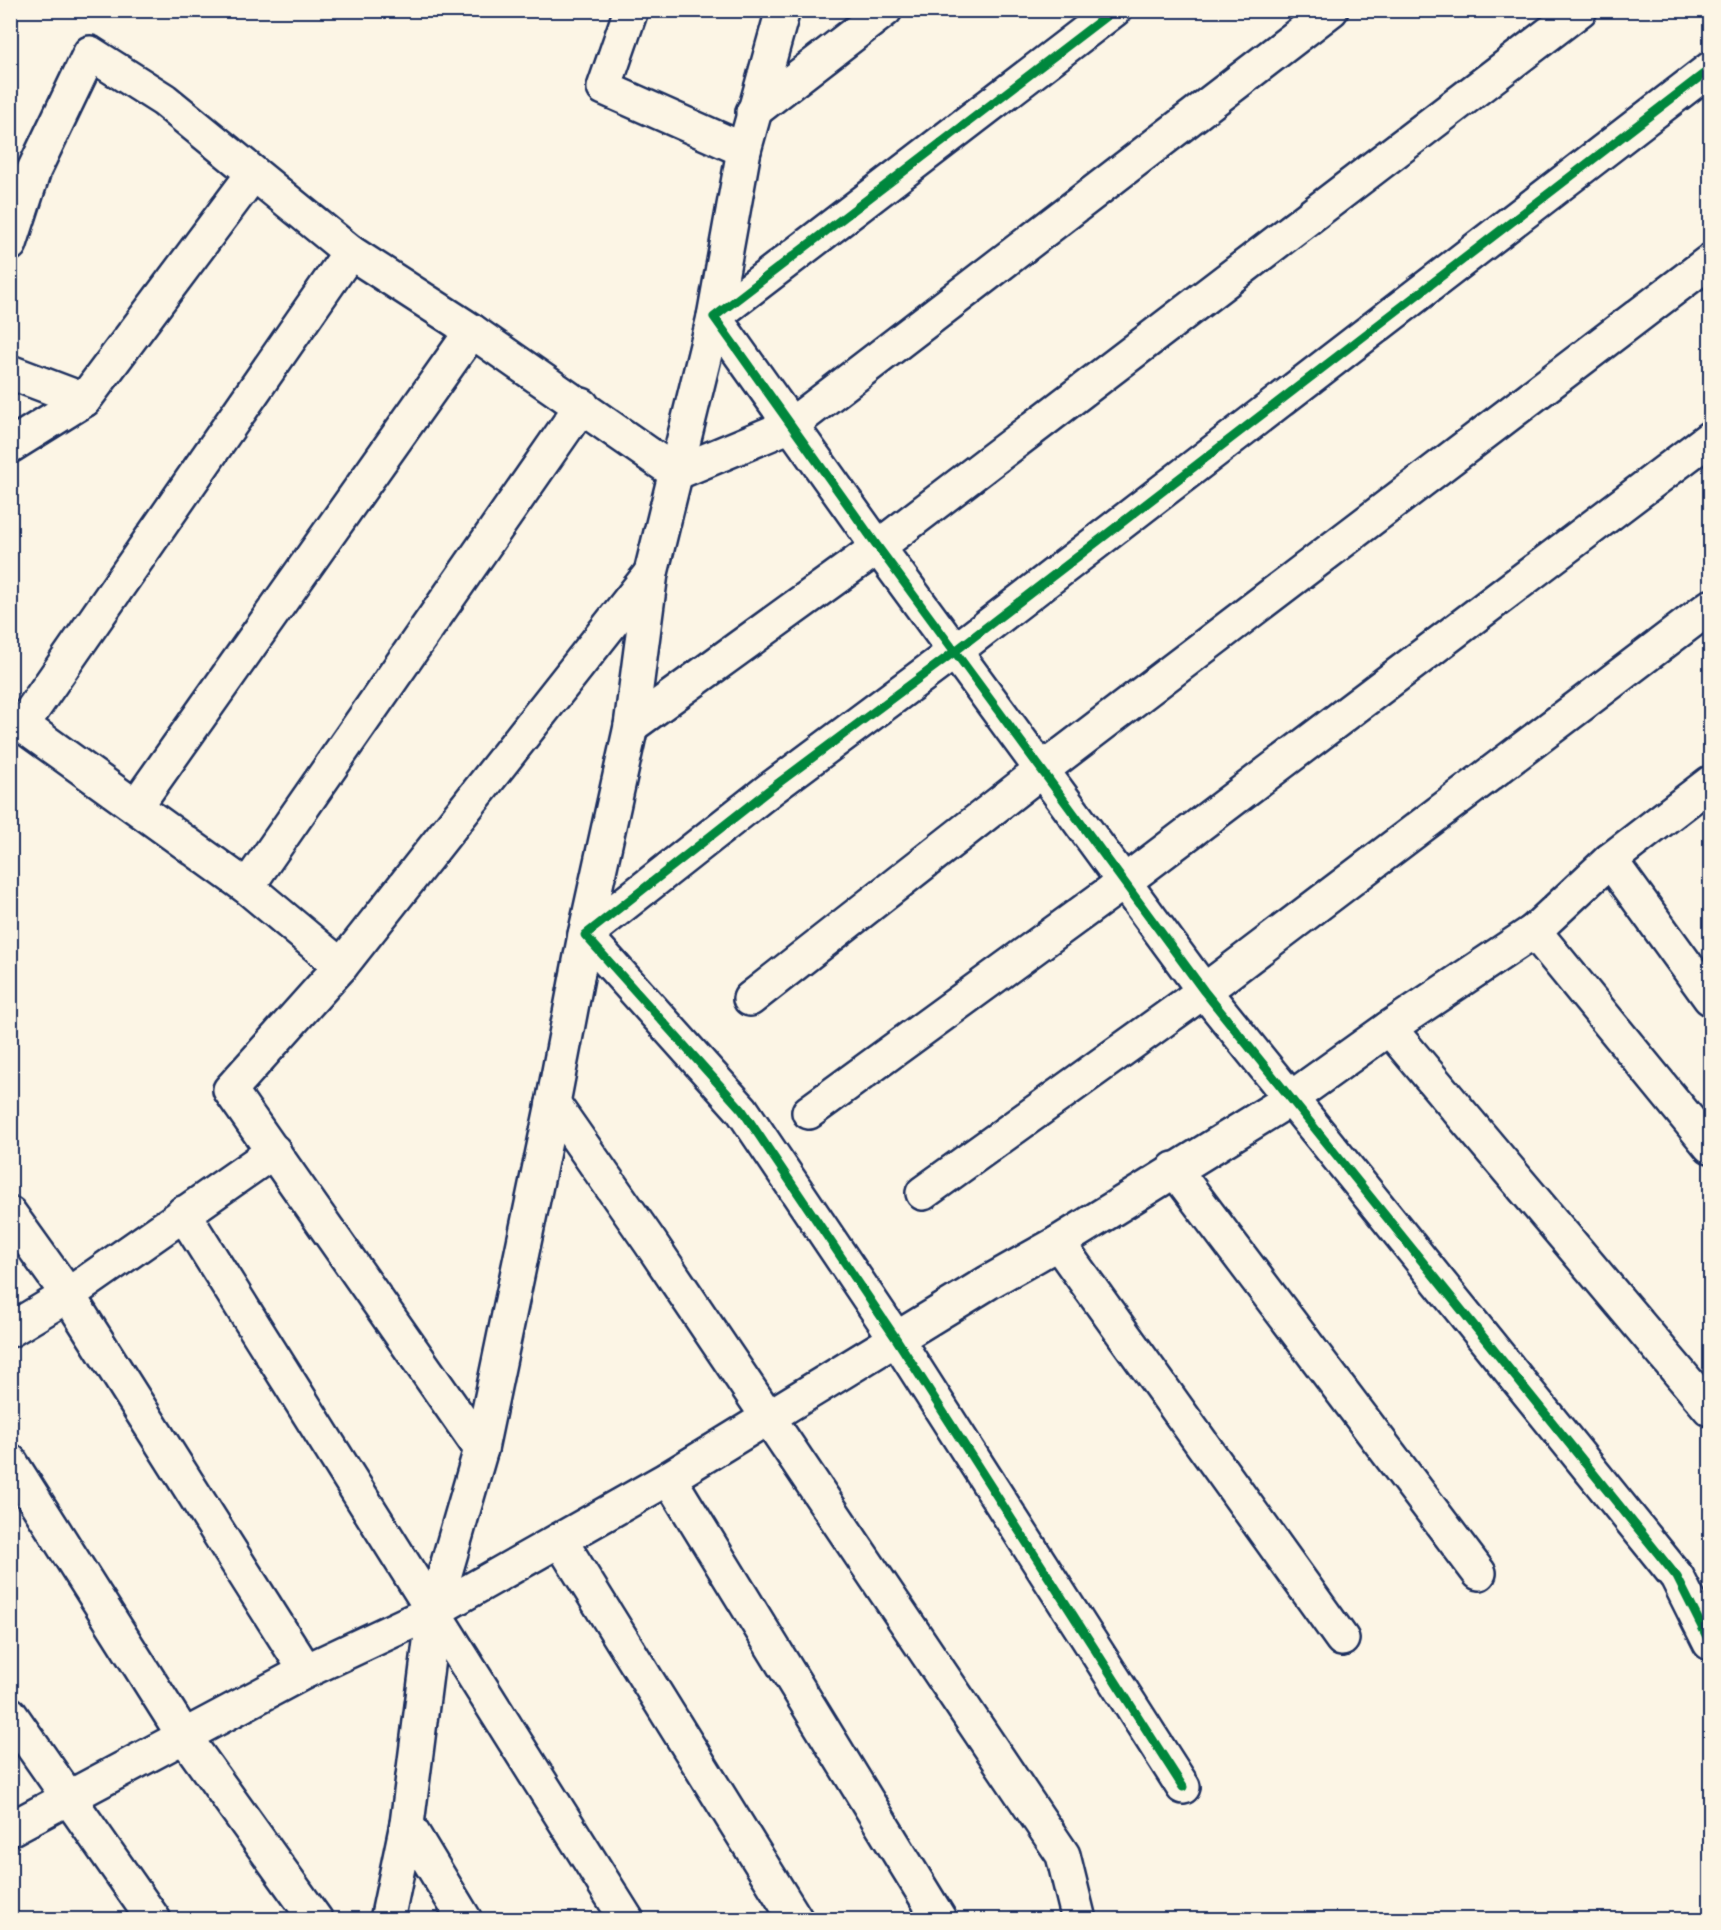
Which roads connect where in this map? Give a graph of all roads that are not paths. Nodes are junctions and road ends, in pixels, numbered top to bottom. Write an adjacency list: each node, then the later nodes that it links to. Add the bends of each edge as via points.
1 (631, 10): 9 (street, via 604,88)
2 (783, 10): 8 (street)
3 (885, 10): 8 (street)
4 (1114, 10): 14 (street)
5 (1331, 10): 19 (street)
6 (1580, 10): 23 (street)
7 (1710, 69): 26 (street)
8 (753, 112): 9 (street)
9 (744, 150): 14 (street)
10 (253, 174): 11 (street, via 164,100 90,53 34,170); 12 (street); 17 (street)
11 (10, 244)
12 (350, 252): 15 (street); 27 (street)
13 (1710, 261): 29 (street)
14 (714, 317): 19 (street); 22 (street)
15 (472, 331): 18 (street); 31 (street)
16 (10, 372): 17 (street)
17 (84, 400): 21 (street)
18 (582, 405): 22 (street); 34 (street)
19 (791, 425): 22 (street); 23 (street)
20 (1710, 438): 33 (street)
21 (10, 446)
22 (676, 473): 24 (street)
23 (878, 548): 26 (street); 28 (street)
24 (651, 573): 28 (street); 37 (street)
25 (1710, 607): 38 (street)
26 (954, 652): 29 (street); 36 (street, via 769,790)
27 (16, 723): 31 (street)
28 (631, 726): 36 (street)
29 (1042, 770): 33 (street); 40 (street)
30 (1710, 783): 32 (street)
31 (136, 806): 34 (street)
32 (1610, 860): 35 (street); 39 (street)
33 (1124, 882): 38 (street); 44 (street)
34 (247, 887): 37 (street)
35 (1534, 931): 41 (street); 45 (street)
36 (585, 935): 43 (street); 54 (street, via 742,1110)
37 (341, 966): 46 (street, via 230,1090)
38 (1204, 990): 42 (street); 48 (street)
39 (1710, 998)
40 (750, 999)
41 (1389, 1028): 42 (street); 55 (street)
42 (1290, 1099): 47 (street); 64 (street, via 1677,1576)
43 (553, 1103): 56 (street); 57 (street)
44 (809, 1112)
45 (1710, 1146)
46 (274, 1151): 49 (street); 57 (street)
47 (1174, 1169): 51 (street); 61 (street)
48 (923, 1193)
49 (183, 1213): 52 (street); 62 (street)
50 (10, 1214): 52 (street)
51 (1058, 1243): 54 (street); 63 (street)
52 (68, 1294): 53 (street); 65 (street)
53 (10, 1330)
54 (897, 1340): 56 (street); 68 (street)
55 (1710, 1409)
56 (768, 1418): 59 (street); 79 (street, via 1063,1855)
57 (481, 1449): 62 (street)
58 (10, 1461): 67 (street)
59 (669, 1478): 60 (street); 78 (street)
60 (560, 1540): 62 (street); 77 (street)
61 (1479, 1573)
62 (434, 1611): 65 (street); 70 (street); 76 (street)
63 (1342, 1639)
64 (1710, 1643)
65 (306, 1671): 67 (street)
66 (10, 1714): 69 (street)
67 (184, 1736): 69 (street); 73 (street)
68 (1183, 1787)
69 (68, 1797): 71 (street); 72 (street)
70 (406, 1824): 74 (street); 75 (street)
71 (10, 1829)
72 (154, 1920)
73 (316, 1920)
74 (387, 1920)
75 (465, 1920)
76 (627, 1920)
77 (796, 1920)
78 (940, 1920)
79 (1079, 1920)

